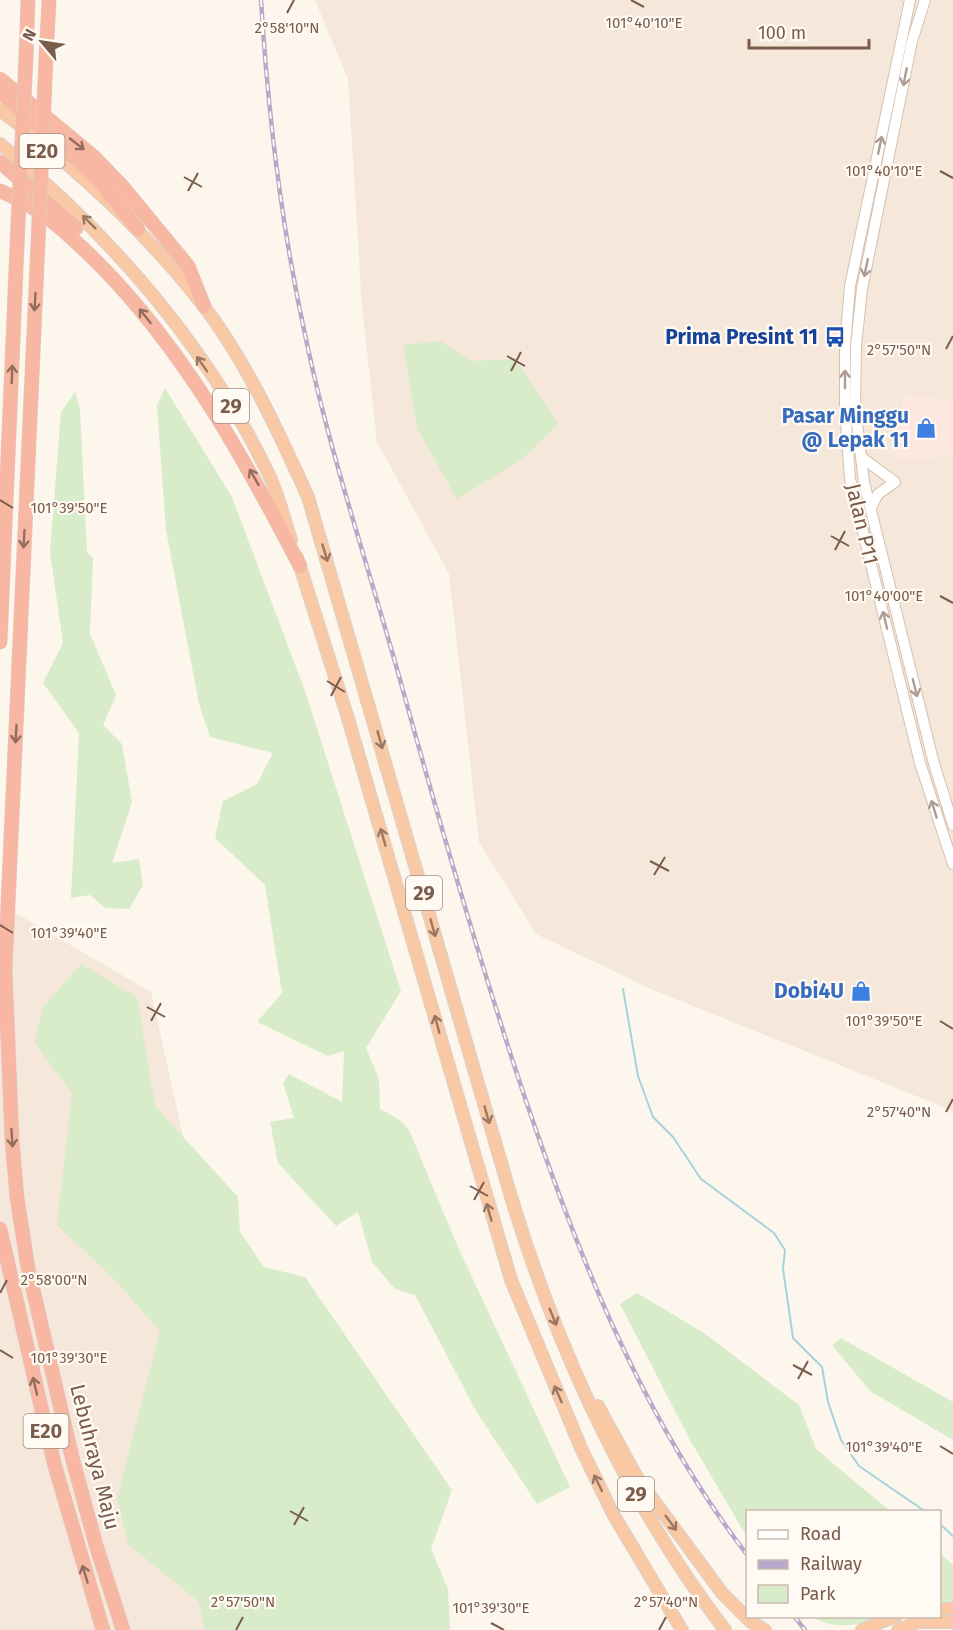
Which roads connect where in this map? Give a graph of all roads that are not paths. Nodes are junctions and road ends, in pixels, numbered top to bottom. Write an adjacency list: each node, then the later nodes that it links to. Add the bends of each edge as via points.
1 (28, 0): 17 (highway, E20, one-way to 1, bridge)
2 (49, 0): 28 (highway, Lebuhraya Maju / E20, one-way to 28, bridge, via 5,970 11,1119 16,1198 28,1268 73,1461)
3 (910, 0): 19 (main road, Jalan P11, one-way to 3, via 920,763 850,479 845,407 850,286)
4 (925, 0): 14 (main road, Jalan P11, one-way to 14, via 912,41 862,289 855,407)
5 (0, 79): 13 (highway, one-way to 13, via 94,157 122,186 188,266)
6 (0, 92): 11 (highway, via 97,178)
7 (0, 110): 11 (highway, 29)
8 (0, 144): 16 (highway, 29, one-way to 8, via 270,477 232,408 163,308 101,234)
9 (0, 162): 12 (highway, via 78,230)
10 (0, 191): 12 (highway, via 44,212)
11 (138, 229): 13 (highway, 29)
12 (121, 286): 16 (highway, one-way to 12, via 255,479 197,381)
13 (204, 306): 21 (highway, 29, one-way to 21, via 276,427 308,497 517,1217)
14 (861, 456): 15 (main road, Jalan P11); 15 (main road, via 895,482 878,494)
15 (871, 508): 18 (main road, Jalan P11, one-way to 18, via 933,760)
16 (300, 566): 22 (highway, 29, one-way to 16, via 613,1514 581,1448 511,1281)
17 (0, 642)
18 (953, 825)
19 (953, 864)
20 (0, 1229): 27 (highway, Lebuhraya Maju / E20, one-way to 20, via 54,1462)
21 (565, 1347): 23 (highway, one-way to 23, via 638,1479 722,1593); 31 (highway, 29, via 602,1433 637,1497)
22 (668, 1608): 29 (highway); 30 (highway, 29)
23 (746, 1617)
24 (747, 1618): 32 (highway, one-way to 32)
25 (893, 1618): 33 (highway)
26 (953, 1622): 34 (highway, via 918,1622)
27 (103, 1630)
28 (123, 1630)
29 (682, 1630)
30 (687, 1630)
31 (725, 1630)
32 (765, 1630)
33 (862, 1630)
34 (898, 1630)

